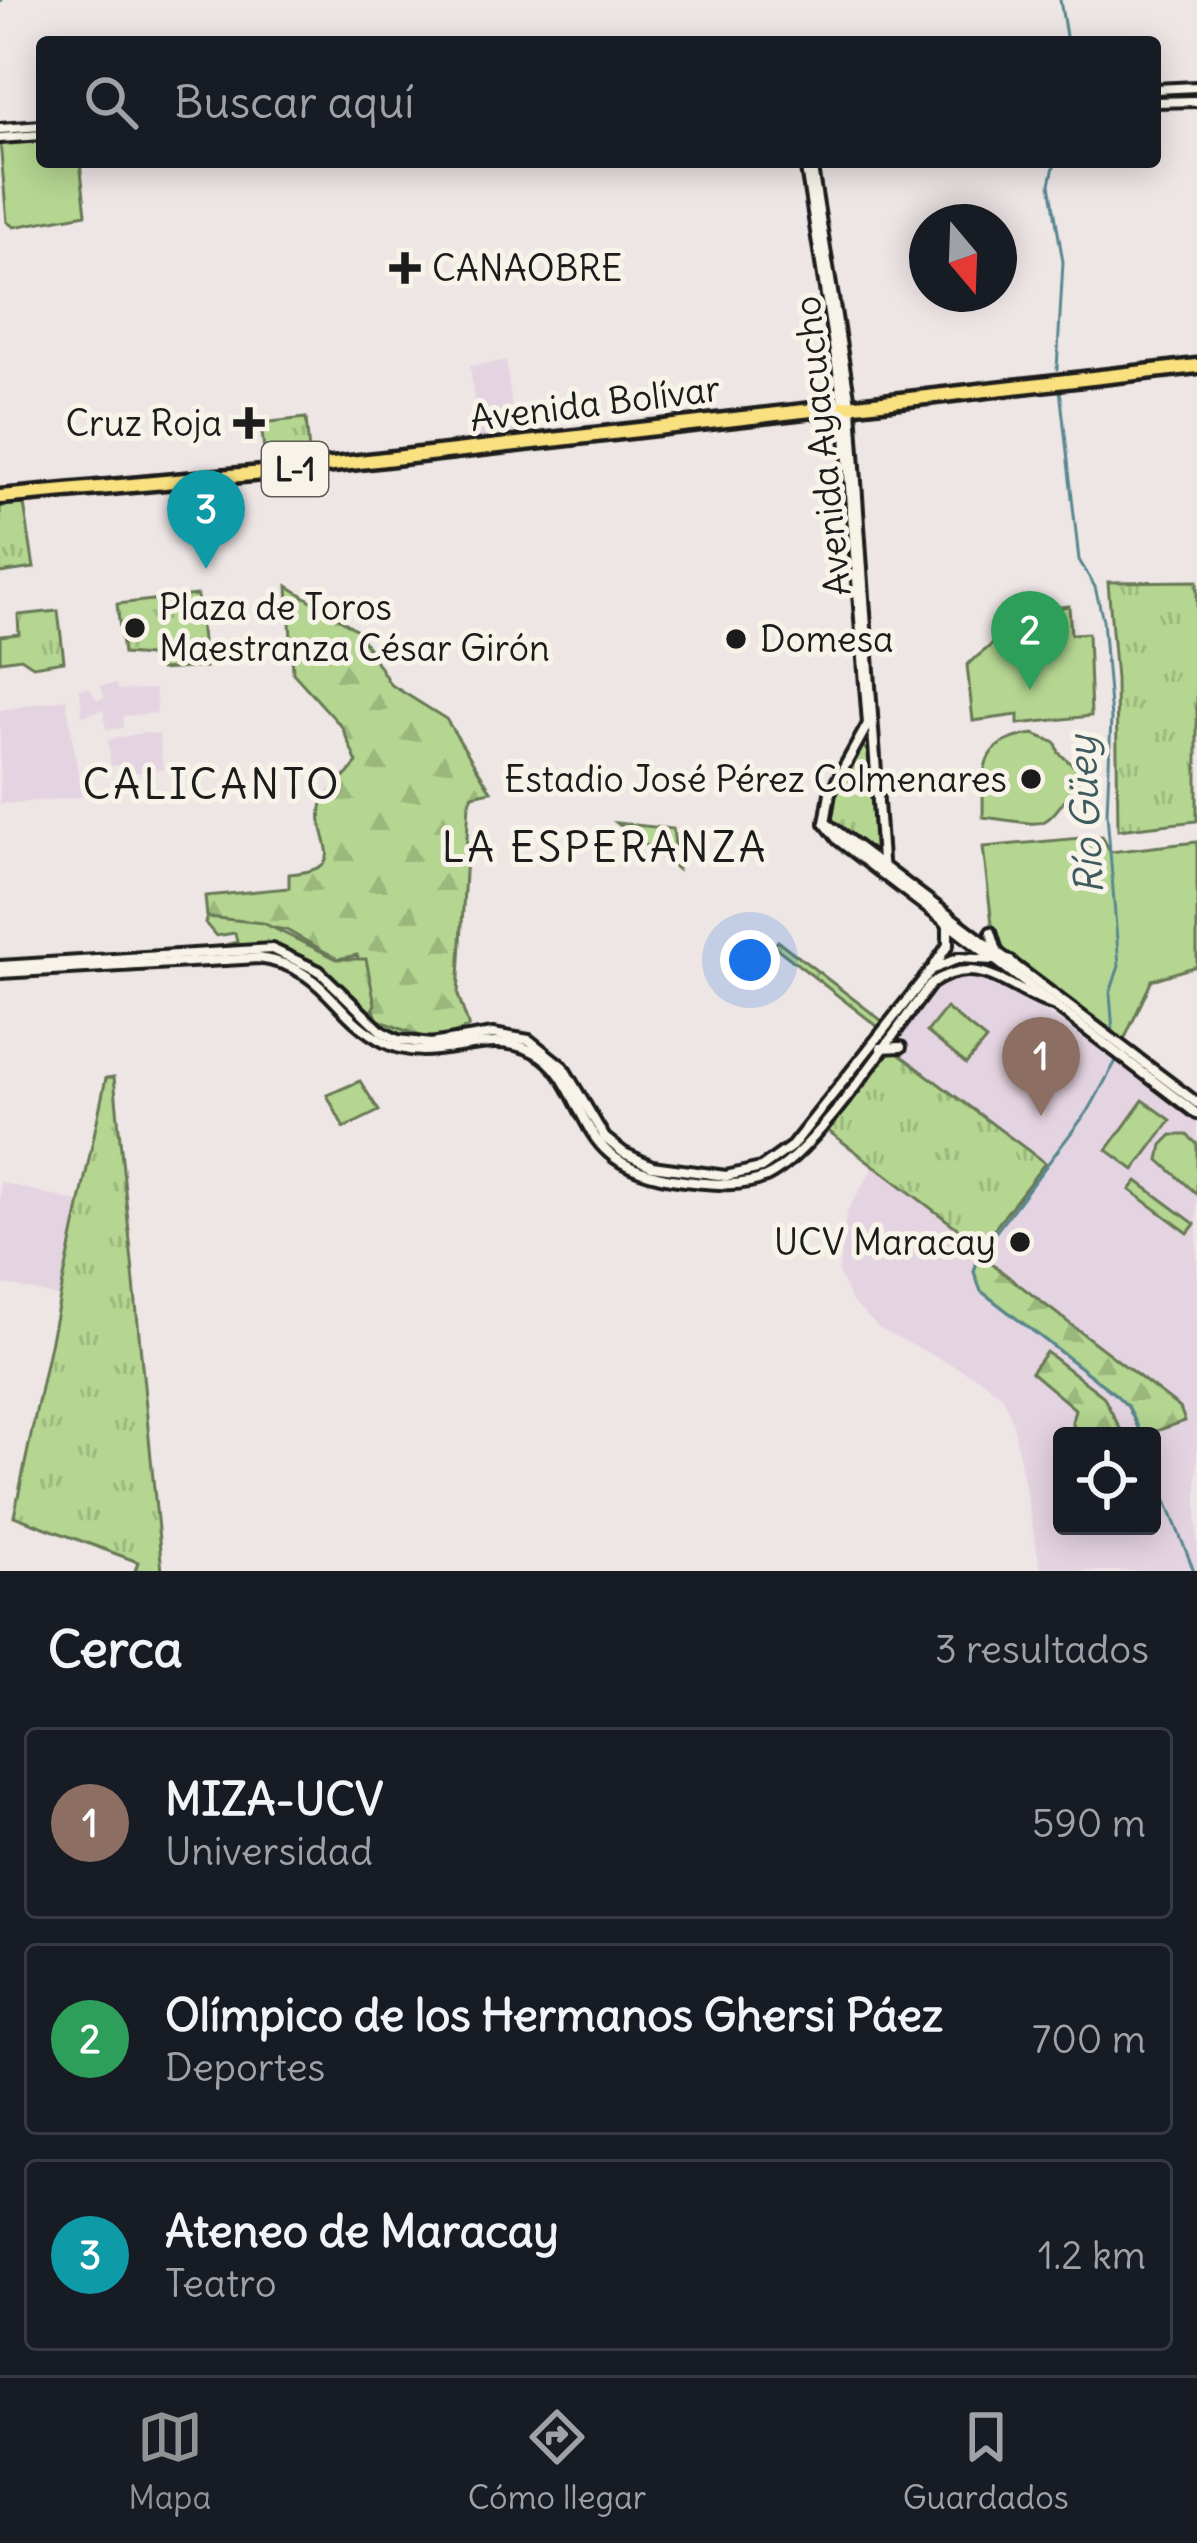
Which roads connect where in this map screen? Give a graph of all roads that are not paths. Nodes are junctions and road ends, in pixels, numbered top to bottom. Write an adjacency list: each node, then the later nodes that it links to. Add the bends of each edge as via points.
1 (1197, 87): 2 (street)
2 (1161, 89)
3 (1197, 101): 4 (street)
4 (1161, 102)
5 (36, 127): 6 (street)
6 (0, 133): 7 (street)
7 (36, 136)
8 (809, 168): 10 (street, Avenida Ayacucho)
9 (1197, 369): 10 (main road, Avenida Bolívar / L-1)
10 (847, 406): 11 (main road, Avenida Bolívar / L-1); 12 (street, Avenida Ayacucho)
11 (0, 501)
12 (870, 720): 13 (street, Avenida Ayacucho); 14 (street)
13 (874, 746): 14 (street); 16 (street, Avenida Ayacucho)
14 (854, 748): 15 (street)
15 (824, 823): 16 (street); 17 (street)
16 (881, 863): 17 (street, Avenida Ayacucho); 20 (street)
17 (883, 875): 18 (street)
18 (948, 924): 20 (street); 23 (street, via 948,945)
19 (992, 932): 20 (street)
20 (995, 956): 23 (street); 25 (street); 28 (street)
21 (128, 964): 22 (street); 24 (street); 27 (street, via 274,960 318,980 367,1031 400,1049 494,1042 533,1051 552,1066 609,1154 647,1173 698,1183 748,1183 788,1162)
22 (0, 969): 23 (street, via 272,949 319,971 398,1040 529,1040 563,1066 605,1138 624,1153 652,1166 726,1176 761,1168 791,1146)
23 (931, 970)
24 (118, 978)
25 (1054, 1006): 26 (street, via 965,968 931,984); 28 (street)
26 (903, 1020): 27 (street); 27 (street, via 903,1042)
27 (880, 1049)
28 (1154, 1076): 29 (street); 30 (street)
29 (1197, 1103)
30 (1197, 1114)

